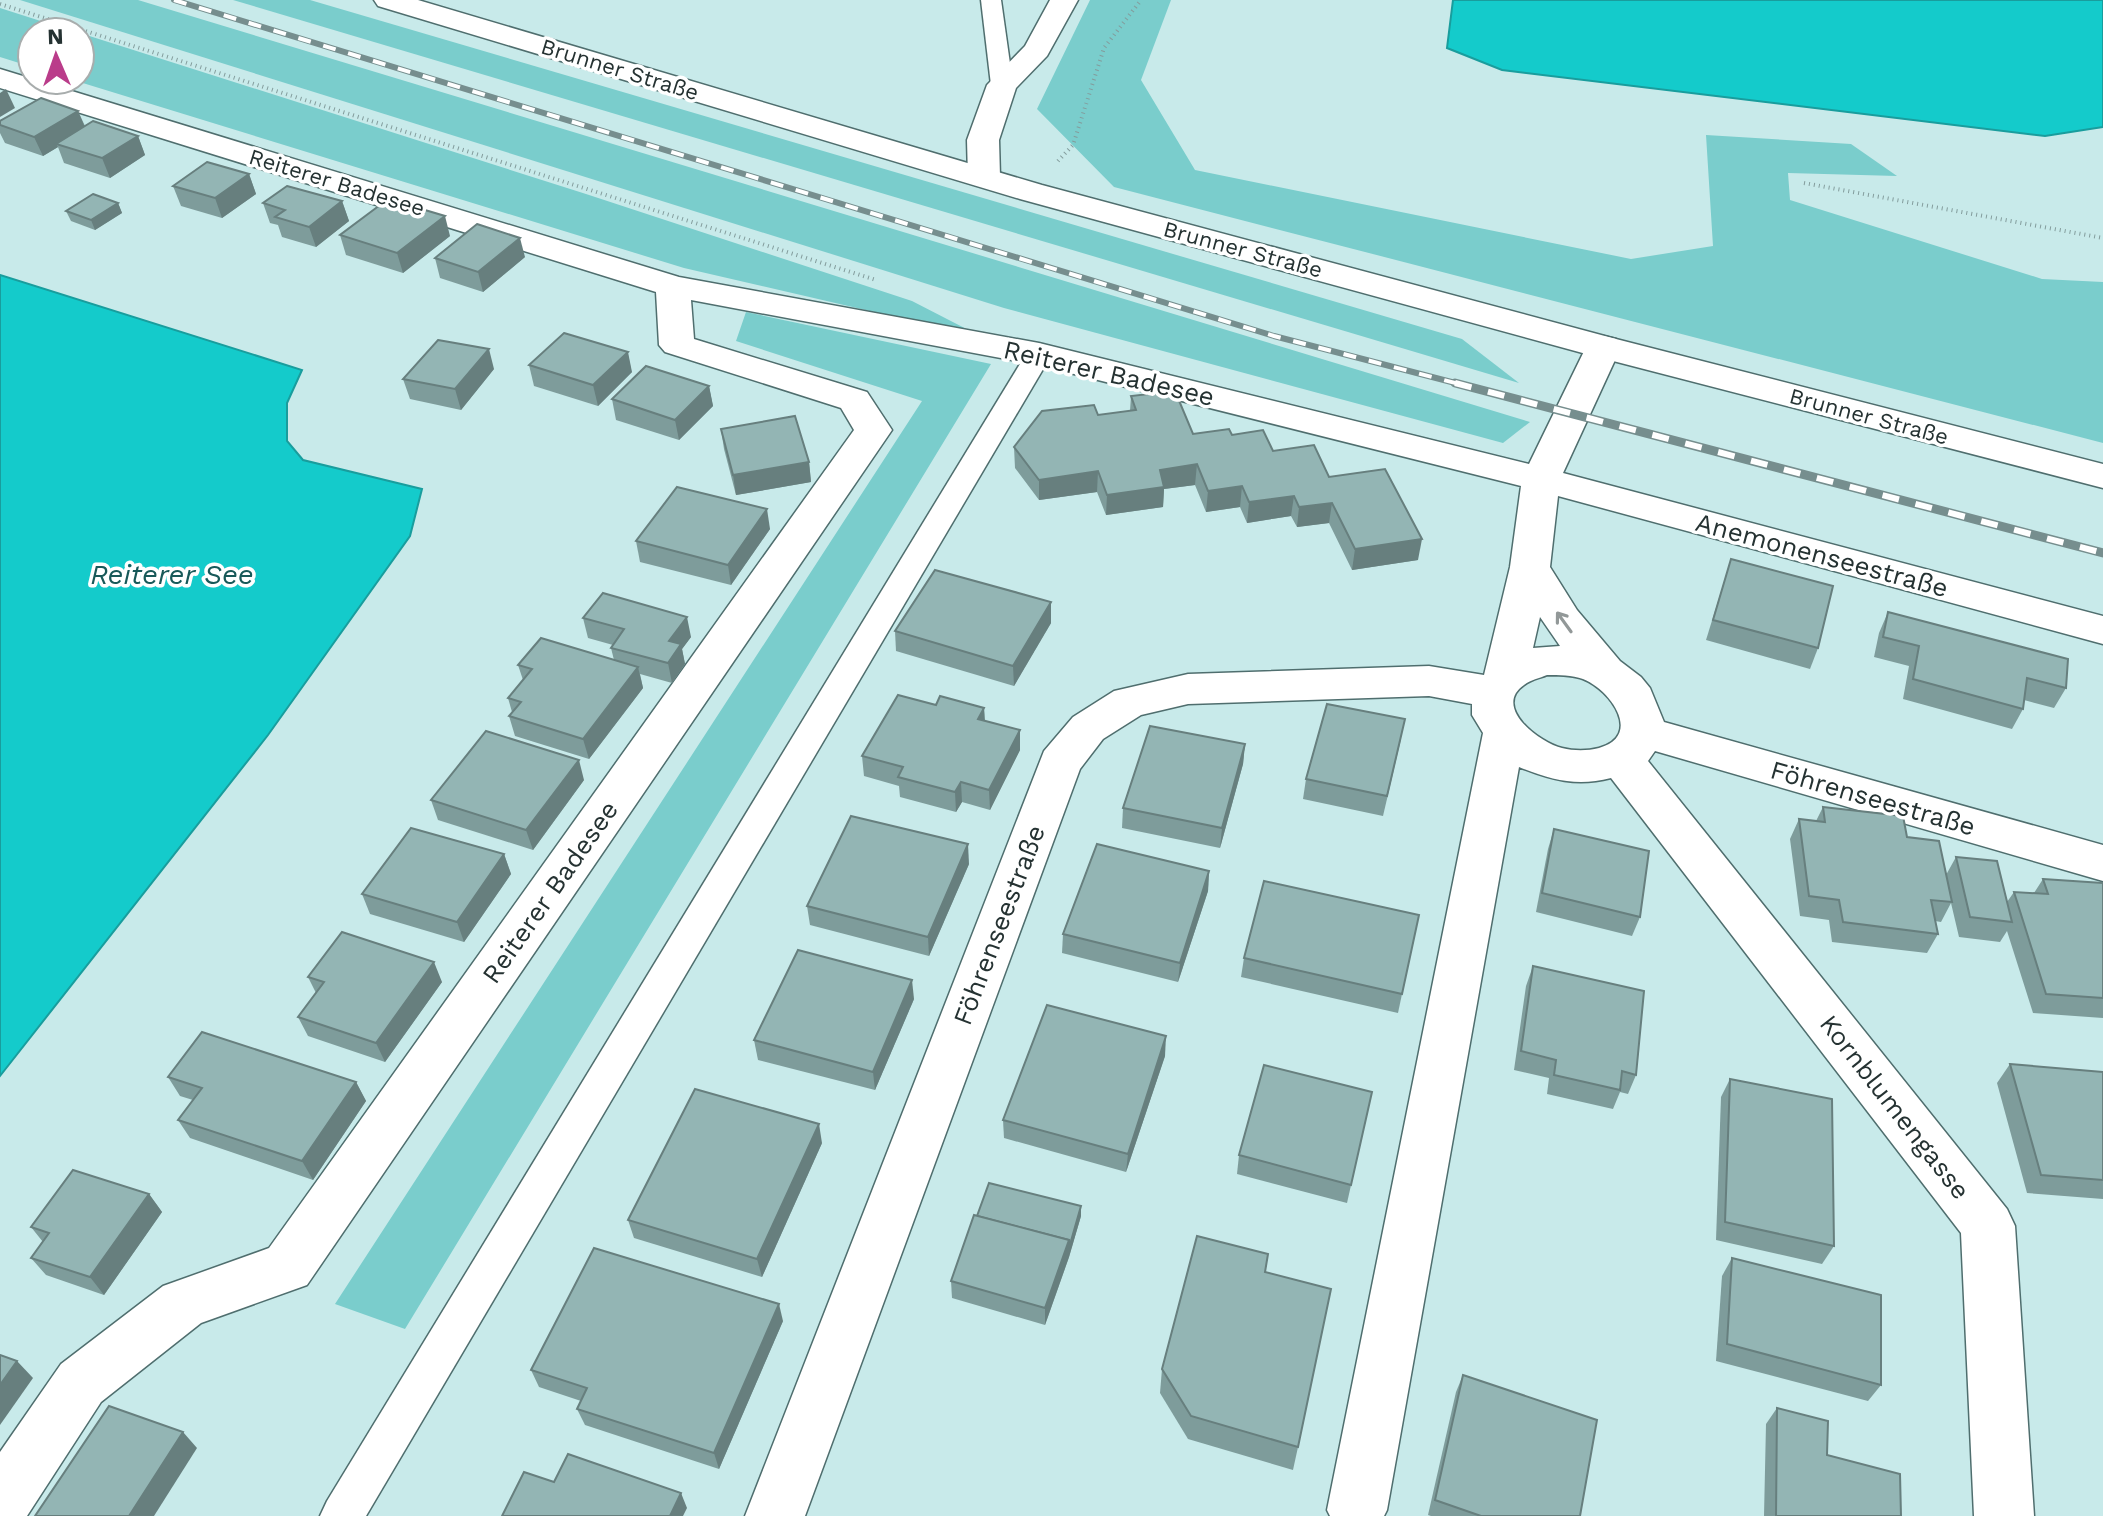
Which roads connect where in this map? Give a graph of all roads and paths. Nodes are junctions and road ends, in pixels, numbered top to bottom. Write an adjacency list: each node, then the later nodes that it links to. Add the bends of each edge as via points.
1 (388, 0): 8 (street, Brunner Straße)
2 (991, 0): 7 (lane)
3 (1064, 0): 7 (street, via 1037,50)
4 (1141, 0): 10 (path, via 1104,48 1073,145)
5 (0, 4): 12 (path)
6 (0, 78): 13 (street, Reiterer Badesee)
7 (1002, 85): 8 (street, via 983,140)
8 (984, 177): 10 (street, Brunner Straße)
9 (1804, 183): 11 (path)
10 (1031, 192): 14 (street, Brunner Straße)
11 (2103, 238)
12 (879, 281)
13 (673, 286): 15 (street, Reiterer Badesee); 24 (street, Reiterer Badesee, via 677,345 854,400 873,430 288,1267 183,1304 81,1383)
14 (1603, 347): 16 (street, Brunner Straße); 17 (street)
15 (1039, 354): 17 (street, Reiterer Badesee); 26 (lane)
16 (2103, 476)
17 (1541, 479): 18 (street); 19 (street, Anemonenseestraße)
18 (1530, 567): 20 (street, one-way to 18, via 1562,620); 21 (street)
19 (2103, 630)
20 (1605, 672): 21 (street, via 1585,663 1542,660); 22 (street, via 1623,683 1643,715)
21 (1501, 700): 22 (street, via 1522,751 1546,762 1572,768 1599,766); 25 (street); 27 (street, Föhrenseestraße, via 1429,681 1188,689 1129,702 1088,728 1060,763)
22 (1632, 745): 23 (street, Föhrenseestraße); 28 (street, Kornblumengasse, via 1988,1226)
23 (2103, 863)
24 (0, 1504)
25 (1357, 1510)
26 (342, 1516)
27 (775, 1516)
28 (2004, 1516)

